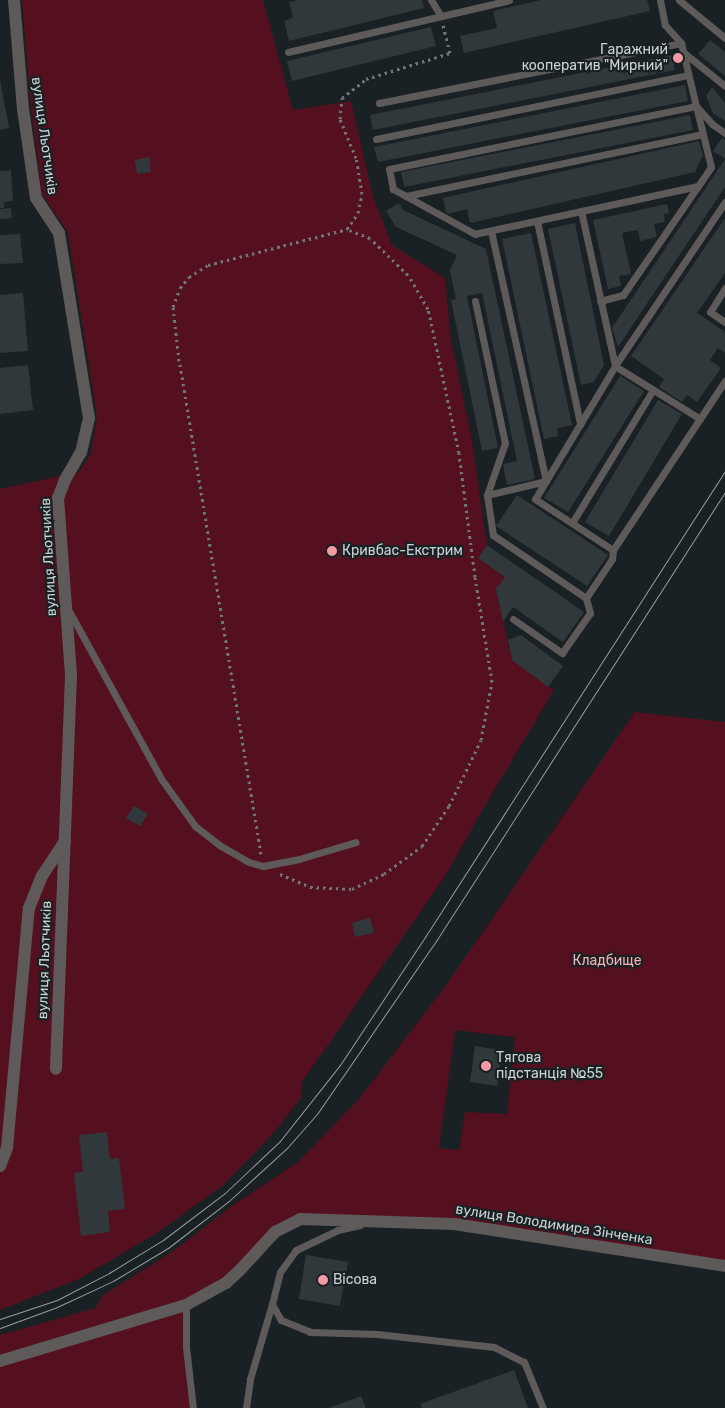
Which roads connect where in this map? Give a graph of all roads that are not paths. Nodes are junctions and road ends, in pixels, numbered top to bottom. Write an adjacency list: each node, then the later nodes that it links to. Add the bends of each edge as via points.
1 (14, 0): 38 (street, вулиця Льотчиків, via 23,108 36,198 59,233 89,418 81,452 58,498)
2 (431, 0): 6 (lane)
3 (509, 0): 6 (lane)
4 (660, 0): 8 (lane, via 665,25)
5 (679, 0): 7 (lane)
6 (441, 16): 10 (lane)
7 (725, 38)
8 (681, 43): 9 (lane); 13 (lane)
9 (683, 51): 11 (lane); 12 (lane)
10 (288, 52)
11 (688, 75): 14 (lane); 17 (lane)
12 (725, 86)
13 (379, 102)
14 (696, 106): 15 (lane); 16 (lane); 19 (lane, via 389,169 393,189)
15 (725, 133)
16 (702, 134): 18 (lane, via 711,167); 19 (lane)
17 (376, 139)
18 (698, 186): 21 (lane); 26 (lane, via 624,296)
19 (406, 196): 23 (lane, via 475,234)
20 (725, 202): 28 (lane)
21 (581, 211): 22 (lane); 26 (lane)
22 (537, 221): 23 (lane); 32 (lane)
23 (491, 231): 33 (lane)
24 (725, 288): 27 (lane, via 710,312)
25 (475, 301): 34 (lane, via 505,443)
26 (600, 301): 28 (lane)
27 (725, 322)
28 (615, 366): 30 (lane); 32 (lane)
29 (725, 381): 31 (lane)
30 (653, 390): 31 (lane); 35 (lane)
31 (700, 419): 36 (lane)
32 (580, 424): 33 (lane)
33 (546, 482): 34 (lane); 35 (lane, via 535,500)
34 (487, 495): 37 (lane, via 493,535)
35 (572, 523): 36 (lane)
36 (614, 550): 37 (lane, via 612,559)
37 (586, 598): 39 (lane, via 590,613 562,653)
38 (66, 606): 40 (street, вулиця Льотчиків, via 71,676); 41 (lane, via 162,780 195,826 221,846 262,866)
39 (513, 619)
40 (64, 841): 42 (street, вулиця Льотчиків); 43 (street, via 42,876 28,908 7,1148)
41 (356, 842)
42 (56, 1070)
43 (0, 1166)
44 (377, 1221): 45 (street, вулиця Володимира Зінченка, via 454,1224); 46 (lane, via 338,1230 296,1250 280,1272); 47 (street, вулиця Володимира Зінченка, via 300,1219 275,1232 226,1283)
45 (725, 1266)
46 (272, 1304): 50 (lane, via 250,1379); 51 (lane, via 281,1320 310,1332 377,1334 494,1347 524,1362)
47 (186, 1305): 48 (street, вулиця Володимира Зінченка); 49 (lane, via 186,1347)
48 (0, 1361)
49 (193, 1408)
50 (246, 1408)
51 (543, 1408)

